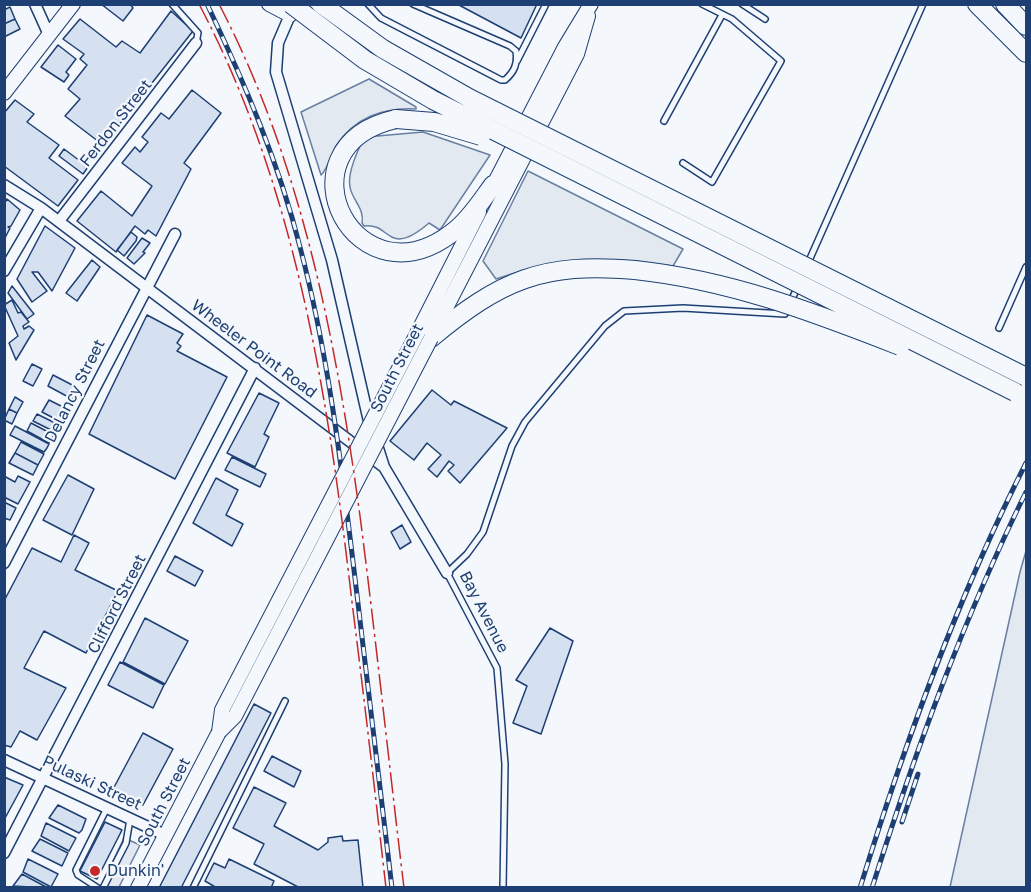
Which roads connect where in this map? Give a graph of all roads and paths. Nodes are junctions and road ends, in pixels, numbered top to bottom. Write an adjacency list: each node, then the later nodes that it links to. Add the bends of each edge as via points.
1 (35, 4): 19 (street)
2 (73, 4): 19 (main road)
3 (172, 4): 20 (lane, via 198,33)
4 (269, 4): 14 (main road)
5 (321, 4): 38 (highway, bridge, via 383,49 469,98)
6 (368, 4): 22 (lane, via 381,18 501,80 514,70)
7 (412, 4): 22 (lane, via 510,46 516,51)
8 (546, 4): 22 (lane)
9 (742, 4): 17 (lane)
10 (923, 4): 42 (lane, Bay Avenue, via 785,314 683,308 624,311 605,326 525,422 512,446 483,532)
11 (977, 4): 21 (highway)
12 (1005, 4): 18 (highway)
13 (704, 5): 16 (lane)
14 (292, 8): 26 (highway, bridge, via 398,80); 40 (street, via 278,43 276,72 332,260 368,417)
15 (590, 8): 28 (main road, South Street, via 565,47); 36 (main road, South Street, via 577,54)
16 (722, 15): 24 (lane); 25 (lane, via 781,61 712,182)
17 (765, 19)
18 (1026, 26)
19 (49, 35): 23 (main road)
20 (196, 43): 30 (street, Ferdon Street)
21 (1026, 53)
22 (517, 62)
23 (4, 93)
24 (664, 121)
25 (683, 163)
26 (591, 180): 28 (highway, bridge, via 461,129 422,119 396,119 367,127 352,139 337,167 334,186 336,202 356,237 370,246 399,253 431,245 459,227); 39 (highway, bridge)
27 (4, 185): 29 (street, Wheeler Point Road)
28 (493, 186): 36 (main road, South Street)
29 (41, 208): 30 (street, Wheeler Point Road); 33 (street)
30 (59, 221): 34 (street, Wheeler Point Road)
31 (175, 234): 34 (street, Delancy Street)
32 (1026, 267): 35 (lane)
33 (4, 271)
34 (147, 289): 37 (street, Wheeler Point Road); 41 (street, Delancy Street)
35 (999, 328)
36 (424, 335): 39 (highway, bridge, via 516,280 560,270 635,270 705,280 772,298); 48 (main road, South Street, bridge, via 235,716 219,732)
37 (255, 368): 40 (street, Wheeler Point Road); 45 (street, Clifford Street)
38 (1026, 377)
39 (1021, 395)
40 (384, 467): 42 (street, Wheeler Point Road)
41 (4, 563)
42 (447, 573): 53 (lane, Bay Avenue, via 497,668 505,764)
43 (285, 701): 52 (lane)
44 (4, 760): 45 (street, Pulaski Street)
45 (44, 777): 46 (street, Pulaski Street); 49 (street, Clifford Street)
46 (108, 807): 47 (street, Pulaski Street); 50 (lane, via 76,870)
47 (131, 818): 48 (street, Pulaski Street); 50 (lane, via 126,843)
48 (165, 836): 51 (main road, South Street)
49 (4, 853)
50 (100, 888)
51 (138, 888)
52 (193, 888)
53 (503, 888)

